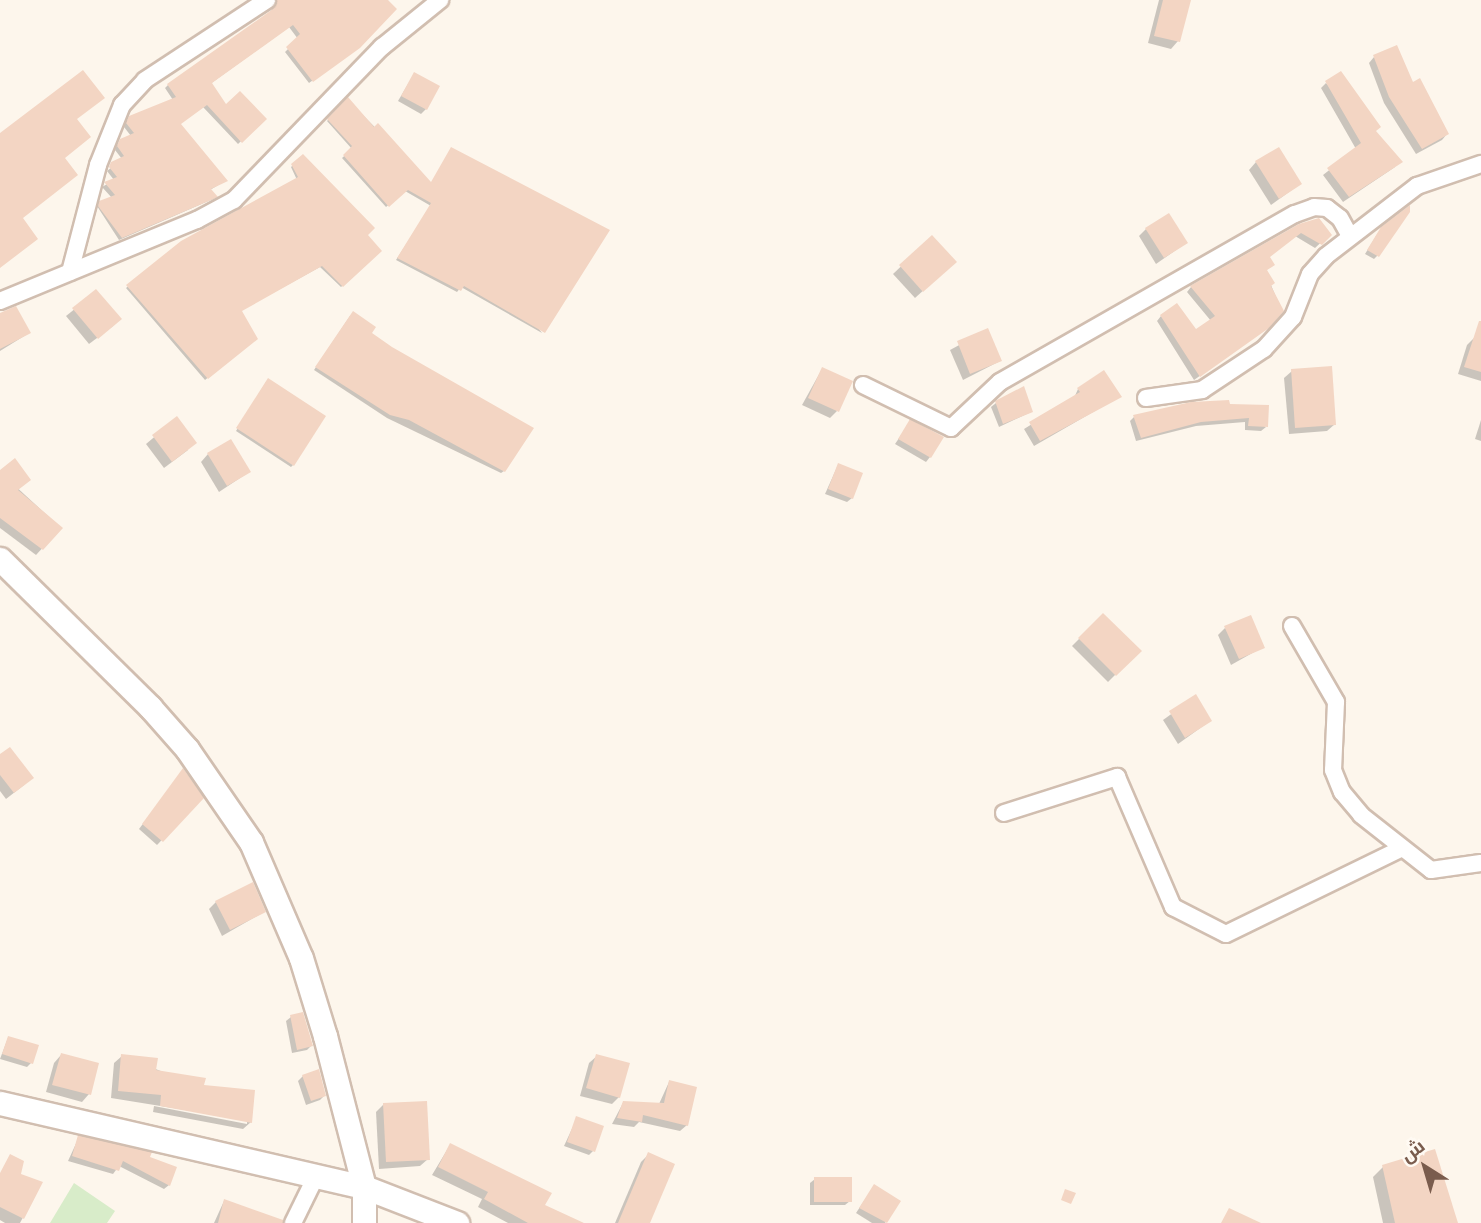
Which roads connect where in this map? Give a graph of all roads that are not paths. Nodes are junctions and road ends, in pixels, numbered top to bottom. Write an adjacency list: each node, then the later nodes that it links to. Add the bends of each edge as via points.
1 (267, 0): 5 (street, via 145,80 122,105 98,165)
2 (440, 0): 5 (street, via 382,47 234,200)
3 (1481, 164): 4 (street, via 1417,186)
4 (1350, 236): 7 (street, via 1340,218 1327,208 1295,214 1000,382 951,428); 8 (street, via 1310,274 1293,317 1264,349 1202,390)
5 (70, 272): 6 (street)
6 (0, 301)
7 (863, 385)
8 (1146, 398)
9 (0, 559): 16 (street, via 150,707 187,749 251,842 300,958)
10 (1292, 626): 12 (street, via 1336,702 1334,770 1342,792 1361,816)
11 (1004, 813): 12 (street, via 1117,777 1173,907 1226,933)
12 (1402, 848): 13 (street, via 1440,872)
13 (1481, 863)
14 (0, 1103): 15 (street)
15 (315, 1178): 16 (street); 17 (street)
16 (364, 1187): 18 (street); 19 (street)
17 (293, 1223)
18 (364, 1223)
19 (457, 1223)

